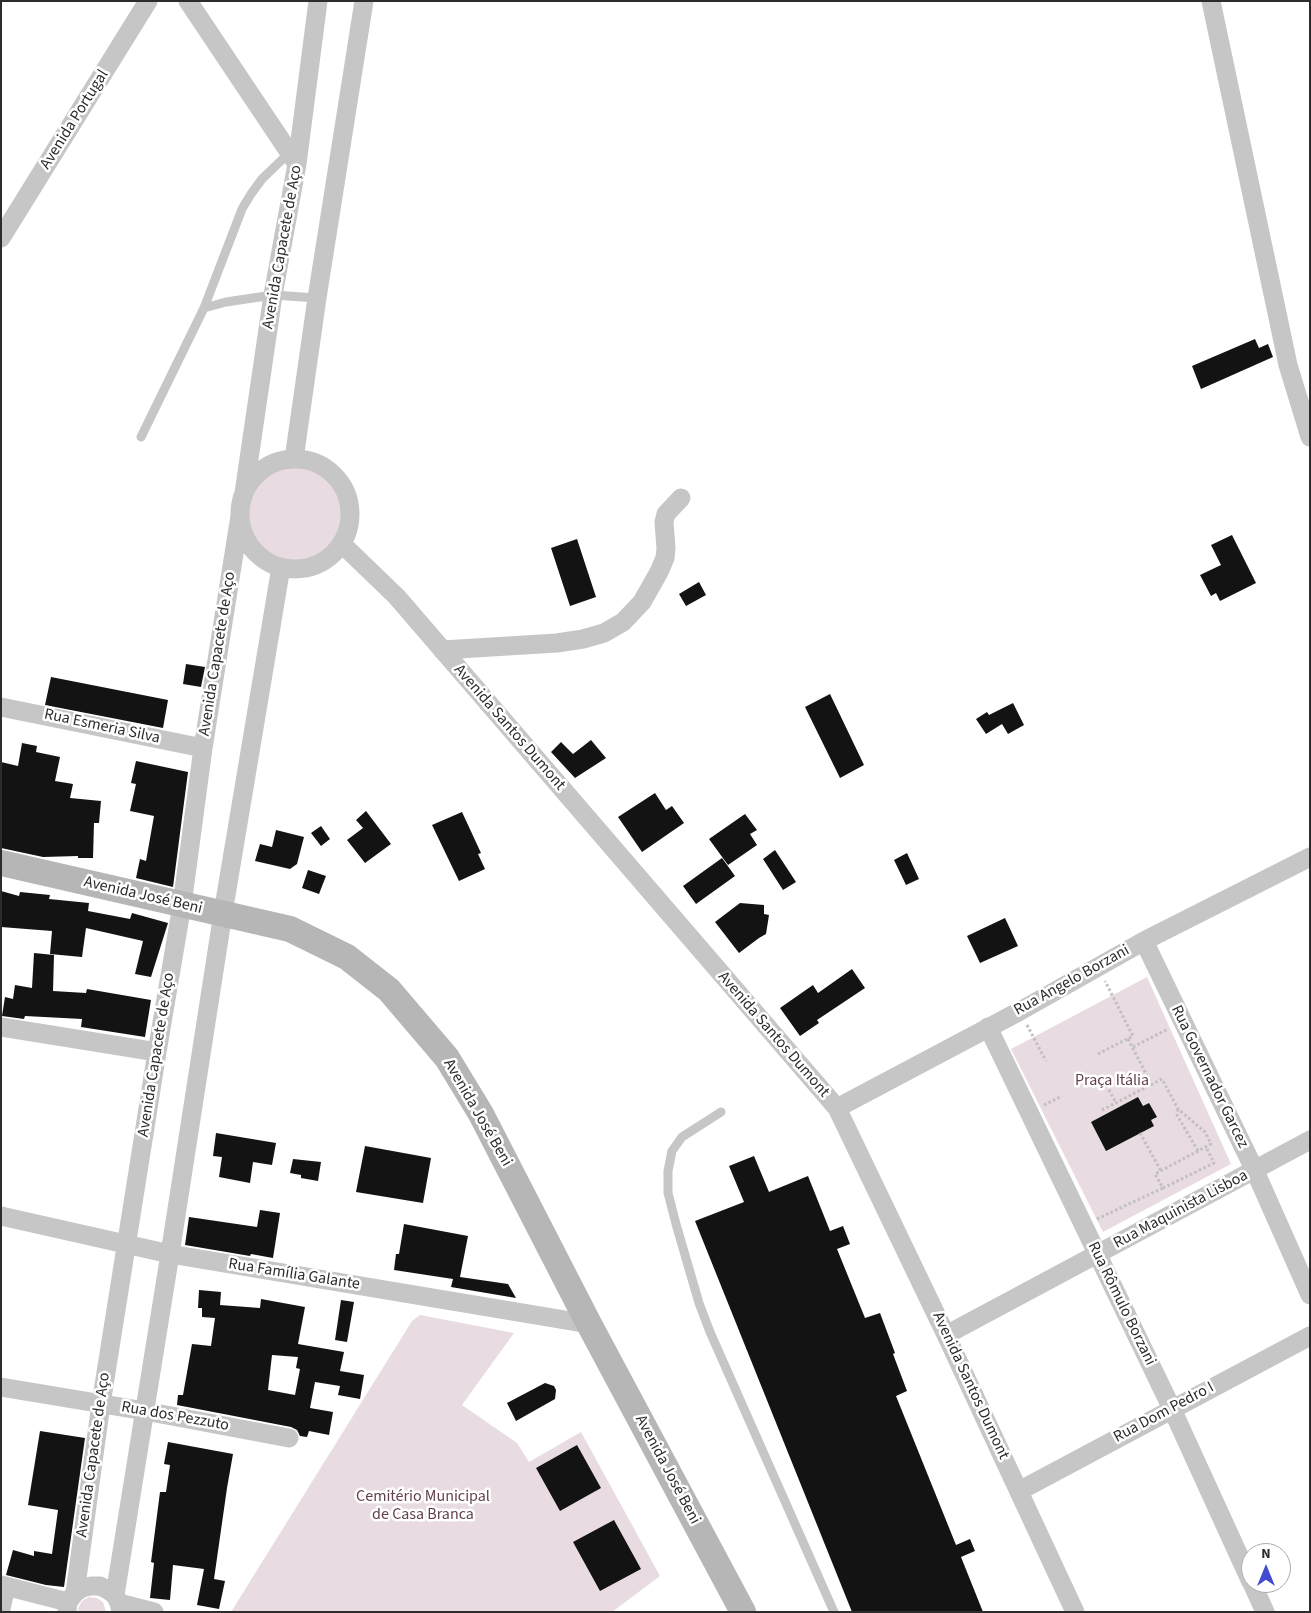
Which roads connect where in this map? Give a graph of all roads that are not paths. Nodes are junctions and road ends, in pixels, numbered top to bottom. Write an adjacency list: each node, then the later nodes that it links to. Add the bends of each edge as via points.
1 (148, 1): 7 (street, Avenida Portugal)
2 (188, 1): 6 (street)
3 (318, 1): 6 (street, Avenida Capacete de Aço)
4 (364, 1): 10 (street)
5 (1211, 1): 13 (street, via 1288,365)
6 (294, 158): 9 (street, Avenida Capacete de Aço); 11 (lane, via 262,179 242,209)
7 (9, 209): 8 (street, Avenida Portugal)
8 (1, 238)
9 (273, 295): 10 (lane); 11 (lane); 15 (street, Avenida Capacete de Aço)
10 (317, 298): 14 (street)
11 (204, 308): 12 (lane)
12 (141, 436)
13 (1310, 437)
14 (294, 458): 15 (street, via 264,468); 18 (street, via 326,468 339,479 351,511 349,528)
15 (244, 493): 17 (street)
16 (681, 498): 20 (street, via 666,514 665,558 659,572 642,602 624,622 583,640)
17 (240, 516): 19 (street, via 243,533 252,548 265,560); 22 (street, Avenida Capacete de Aço)
18 (342, 544): 19 (street, via 315,565 298,569); 20 (street, Avenida Santos Dumont, via 396,597)
19 (281, 567): 26 (street)
20 (442, 650): 31 (street, Avenida Santos Dumont)
21 (1, 707): 22 (street, Rua Esmeria Silva)
22 (202, 748): 25 (street, Avenida Capacete de Aço)
23 (1, 863): 25 (main road, Avenida José Beni)
24 (1308, 863): 27 (street, Rua Angelo Borzani)
25 (182, 905): 26 (main road, Avenida José Beni); 30 (street, Avenida Capacete de Aço)
26 (223, 913): 37 (street); 40 (main road, Avenida José Beni, via 290,929 347,957 389,990 447,1058 481,1114)
27 (1144, 941): 29 (street, Rua Angelo Borzani); 34 (street, Rua Governador Garcez)
28 (1, 1027): 30 (street)
29 (988, 1027): 31 (street, Rua Angelo Borzani); 38 (street, Rua Rômulo Borzani)
30 (157, 1052): 36 (street, Avenida Capacete de Aço)
31 (836, 1108): 41 (street, Avenida Santos Dumont)
32 (721, 1112): 57 (lane, via 682,1136 672,1151 668,1193 710,1332)
33 (1310, 1140): 34 (street, Rua Maquinista Lisboa)
34 (1254, 1171): 38 (street, Rua Maquinista Lisboa); 39 (street, Rua Governador Garcez)
35 (1, 1216): 36 (street, Rua Família Galante)
36 (127, 1244): 37 (street, Rua Família Galante); 44 (street, Avenida Capacete de Aço)
37 (170, 1254): 40 (street, Rua Família Galante); 46 (street)
38 (1096, 1255): 41 (street, Rua Maquinista Lisboa); 45 (street, Rua Rômulo Borzani)
39 (1310, 1295)
40 (589, 1324): 56 (main road, Avenida José Beni)
41 (946, 1335): 48 (street, Avenida Santos Dumont)
42 (1310, 1336): 45 (street, Rua Dom Pedro I)
43 (1, 1387): 44 (street, Rua dos Pezzuto)
44 (101, 1404): 46 (street, Rua dos Pezzuto); 52 (street, Avenida Capacete de Aço)
45 (1172, 1409): 48 (street, Rua Dom Pedro I); 49 (street, Rua Rômulo Borzani)
46 (145, 1411): 47 (street, Rua dos Pezzuto); 53 (street)
47 (289, 1438)
48 (1019, 1491): 58 (street, Avenida Santos Dumont)
49 (1241, 1560)
50 (4, 1585): 52 (street); 54 (street)
51 (1256, 1593): 59 (street, Rua Rômulo Borzani)
52 (70, 1603): 53 (street, via 82,1588 100,1586 108,1590)
53 (118, 1603): 55 (street)
54 (1, 1609)
55 (154, 1612)
56 (743, 1612)
57 (834, 1612)
58 (1075, 1612)
59 (1265, 1612)

